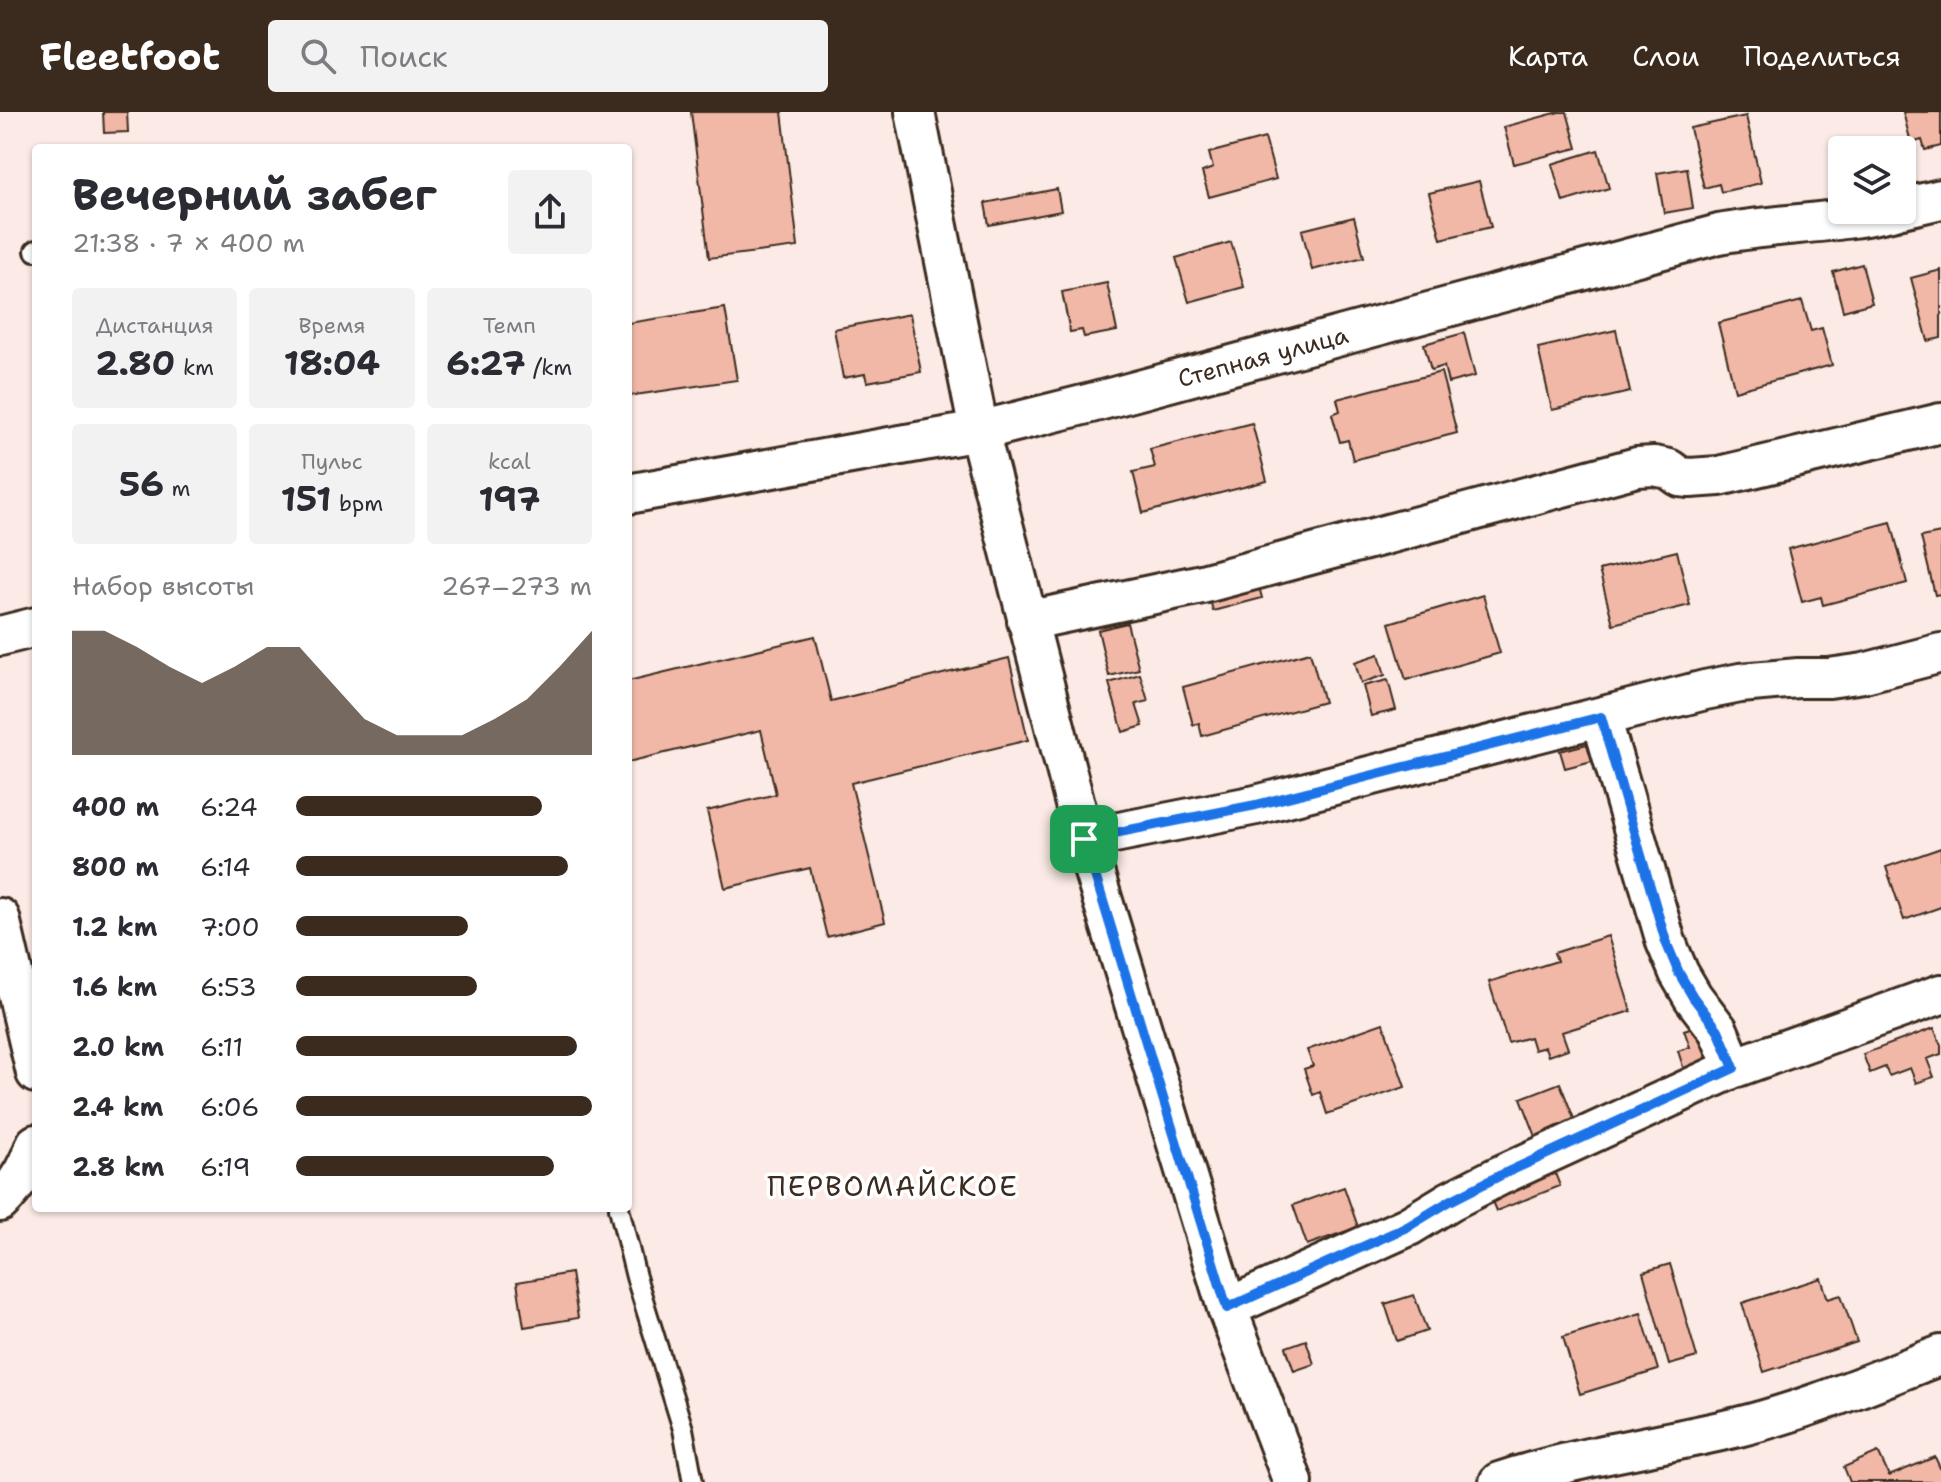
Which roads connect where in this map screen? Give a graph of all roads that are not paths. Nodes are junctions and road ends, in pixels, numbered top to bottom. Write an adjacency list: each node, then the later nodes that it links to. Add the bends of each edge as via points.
1 (915, 112): 6 (street)
2 (1941, 199): 3 (street)
3 (1916, 205)
4 (1828, 220): 6 (street, Степная улица, via 1719,234)
5 (1941, 423): 8 (street, via 1719,476 1680,477 1669,469 1637,467 1202,584)
6 (979, 431): 7 (street, Степная улица); 8 (street)
7 (632, 493)
8 (1027, 621): 13 (street)
9 (32, 628): 10 (street)
10 (0, 636)
11 (1941, 653): 12 (street, via 1864,673 1740,683)
12 (1601, 717): 13 (street, via 1256,805); 17 (street, via 1666,942)
13 (1084, 839): 21 (street)
14 (0, 918): 16 (street)
15 (1941, 994): 17 (street)
16 (32, 1056)
17 (1734, 1068): 21 (street)
18 (32, 1154): 19 (street)
19 (1, 1201)
20 (620, 1212): 23 (lane, via 683,1429)
21 (1227, 1308): 24 (street)
22 (1941, 1355): 25 (street, via 1819,1403 1739,1427)
23 (693, 1482)
24 (1293, 1482)
25 (1499, 1482)

